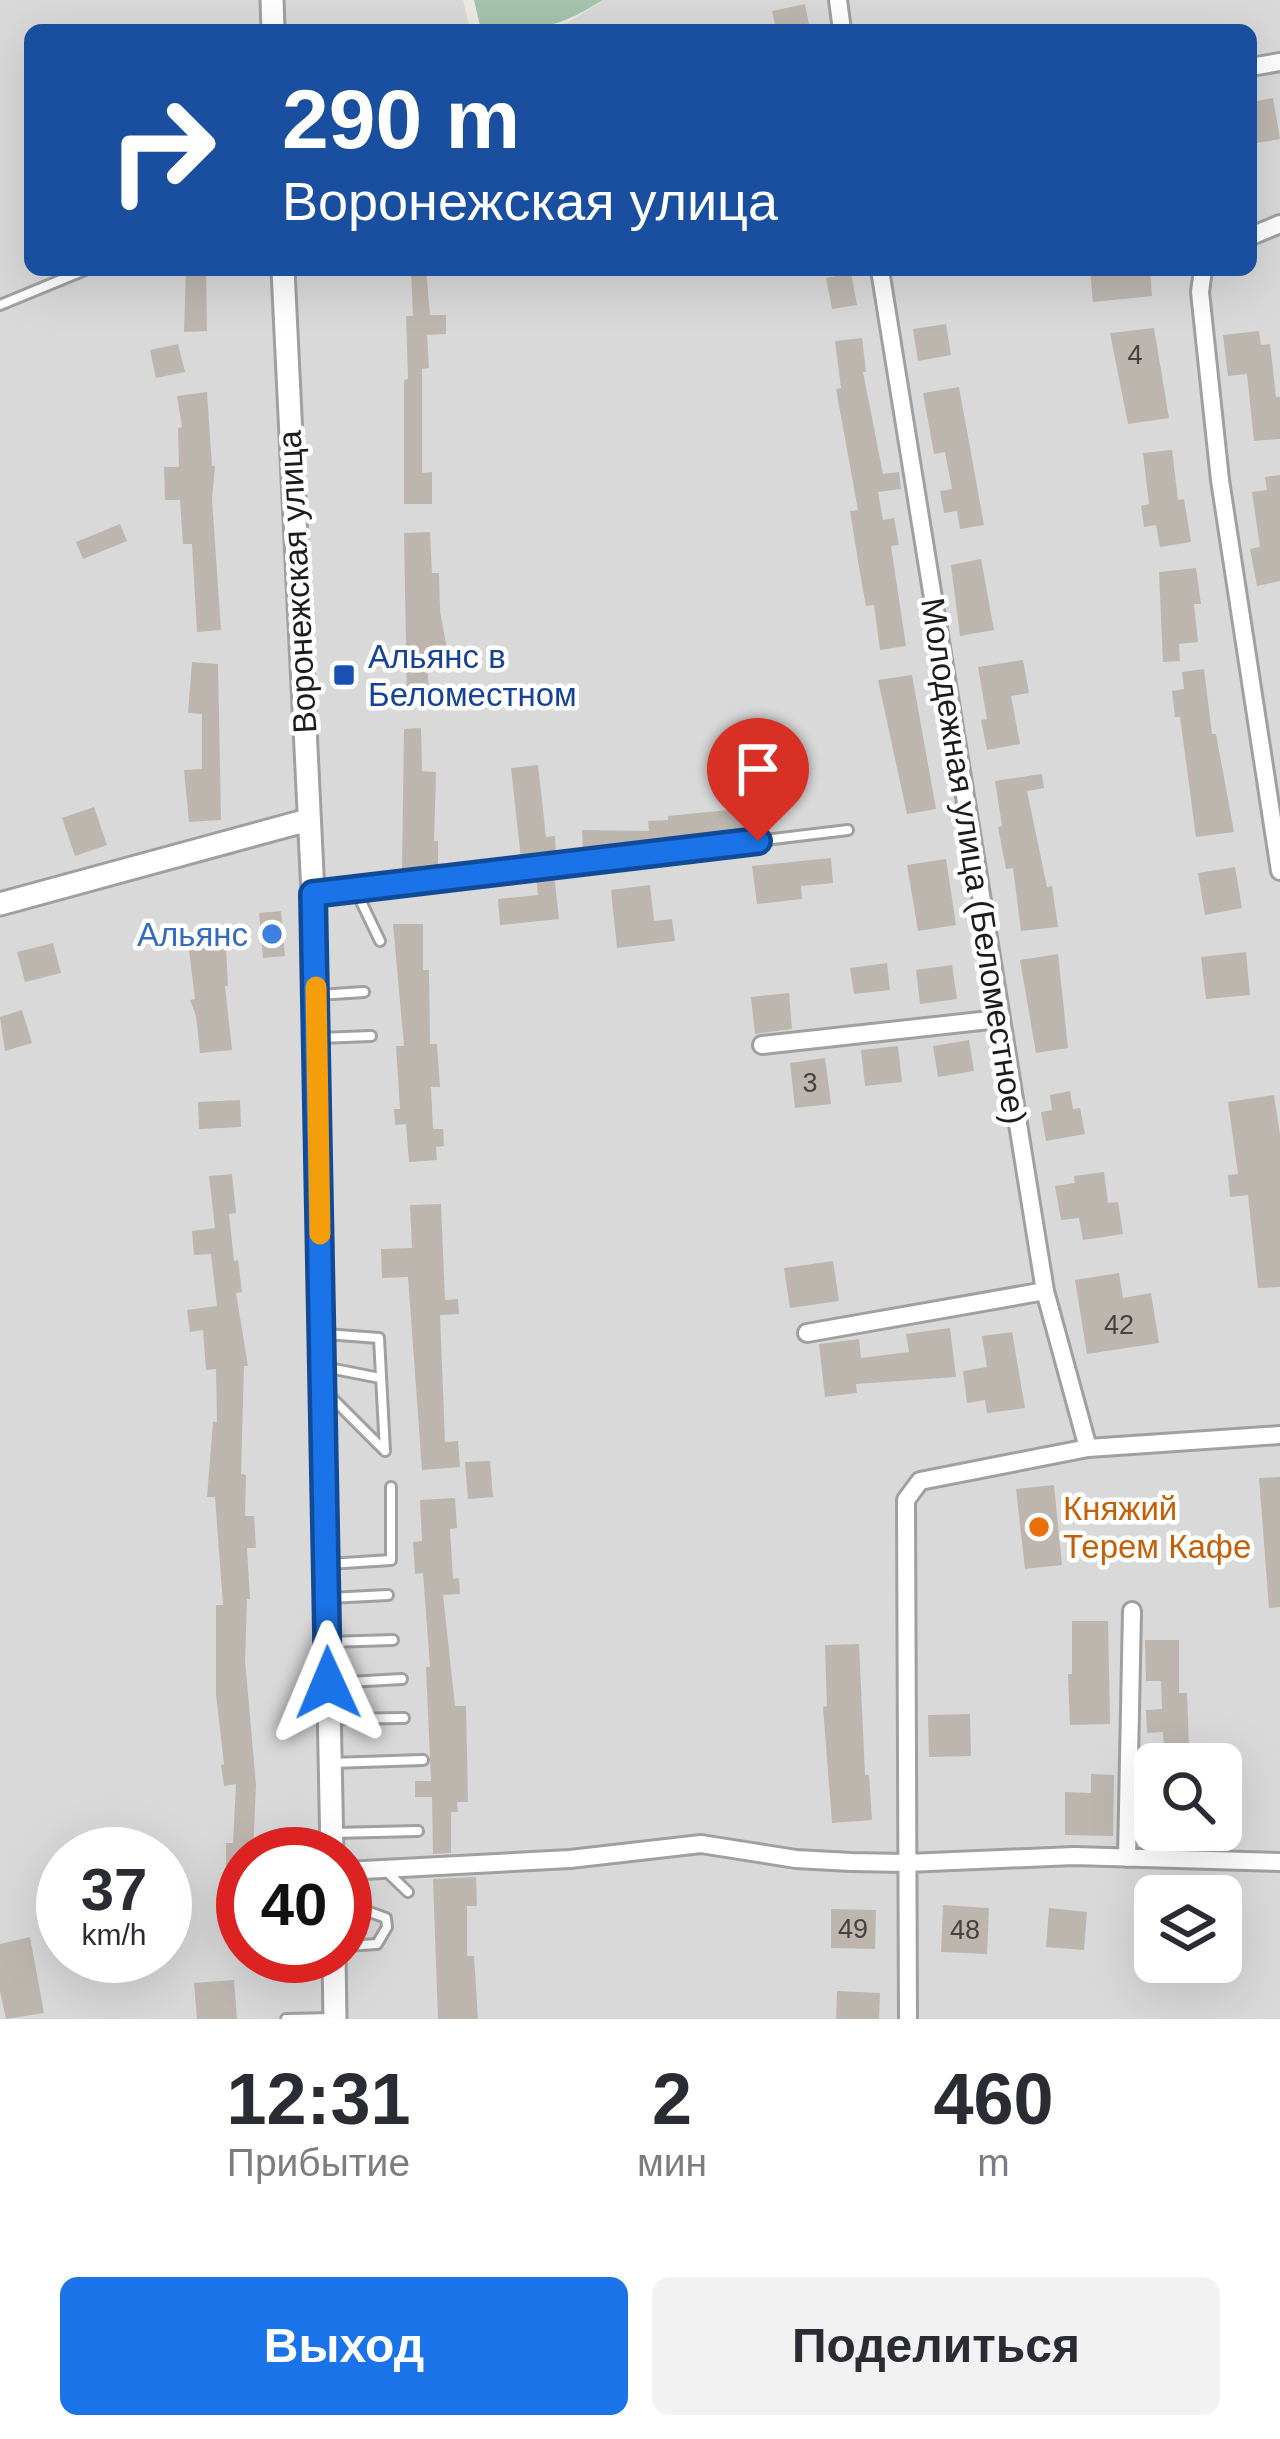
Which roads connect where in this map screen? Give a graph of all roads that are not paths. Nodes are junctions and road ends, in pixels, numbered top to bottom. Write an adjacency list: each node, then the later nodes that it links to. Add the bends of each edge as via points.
1 (71, 276): 5 (lane)
2 (283, 276): 6 (street, Воронежская улица)
3 (881, 276): 16 (street, Молодежная улица (Беломестное))
4 (1202, 276): 8 (street, via 1220,480)
5 (0, 305)
6 (308, 820): 11 (street, Воронежская улица); 12 (street)
7 (848, 830): 10 (lane)
8 (1279, 859): 9 (street)
9 (1280, 871)
10 (355, 890): 11 (lane); 13 (lane)
11 (313, 894): 15 (street, Воронежская улица)
12 (0, 904)
13 (380, 941)
14 (364, 992): 15 (lane)
15 (316, 995): 18 (street, Воронежская улица)
16 (999, 1019): 19 (street); 20 (street, Молодежная улица (Беломестное))
17 (371, 1036): 18 (lane)
18 (316, 1038): 22 (street, Воронежская улица)
19 (762, 1045)
20 (1046, 1291): 21 (street); 26 (street, Молодежная улица (Беломестное))
21 (807, 1333)
22 (322, 1334): 23 (street, Воронежская улица); 24 (lane, via 379,1338)
23 (323, 1378): 24 (lane); 24 (lane, via 385,1451); 28 (street, Воронежская улица)
24 (381, 1378)
25 (1280, 1435): 26 (street)
26 (1088, 1448): 45 (street, via 920,1481 908,1494)
27 (391, 1487): 28 (lane, via 391,1560)
28 (326, 1564): 30 (street, Воронежская улица)
29 (388, 1595): 30 (lane)
30 (327, 1598): 33 (street, Воронежская улица)
31 (1132, 1611): 43 (street)
32 (393, 1640): 33 (lane)
33 (328, 1642): 35 (street, Воронежская улица)
34 (402, 1679): 35 (lane)
35 (328, 1683): 37 (street, Воронежская улица)
36 (404, 1718): 37 (lane)
37 (329, 1719): 39 (street, Воронежская улица)
38 (423, 1760): 39 (lane)
39 (330, 1763): 40 (street, Воронежская улица)
40 (331, 1827)
41 (418, 1831): 42 (lane)
42 (372, 1838)
43 (1127, 1858): 44 (street); 45 (street)
44 (1280, 1862)
45 (907, 1863): 46 (street, via 796,1859 700,1844); 54 (street)
46 (384, 1869): 47 (street); 48 (lane)
47 (372, 1870)
48 (408, 1892)
49 (372, 1913): 50 (lane, via 387,1927)
50 (372, 1944)
51 (334, 1983): 52 (street)
52 (335, 2018): 53 (lane)
53 (286, 2019)
54 (908, 2019)

